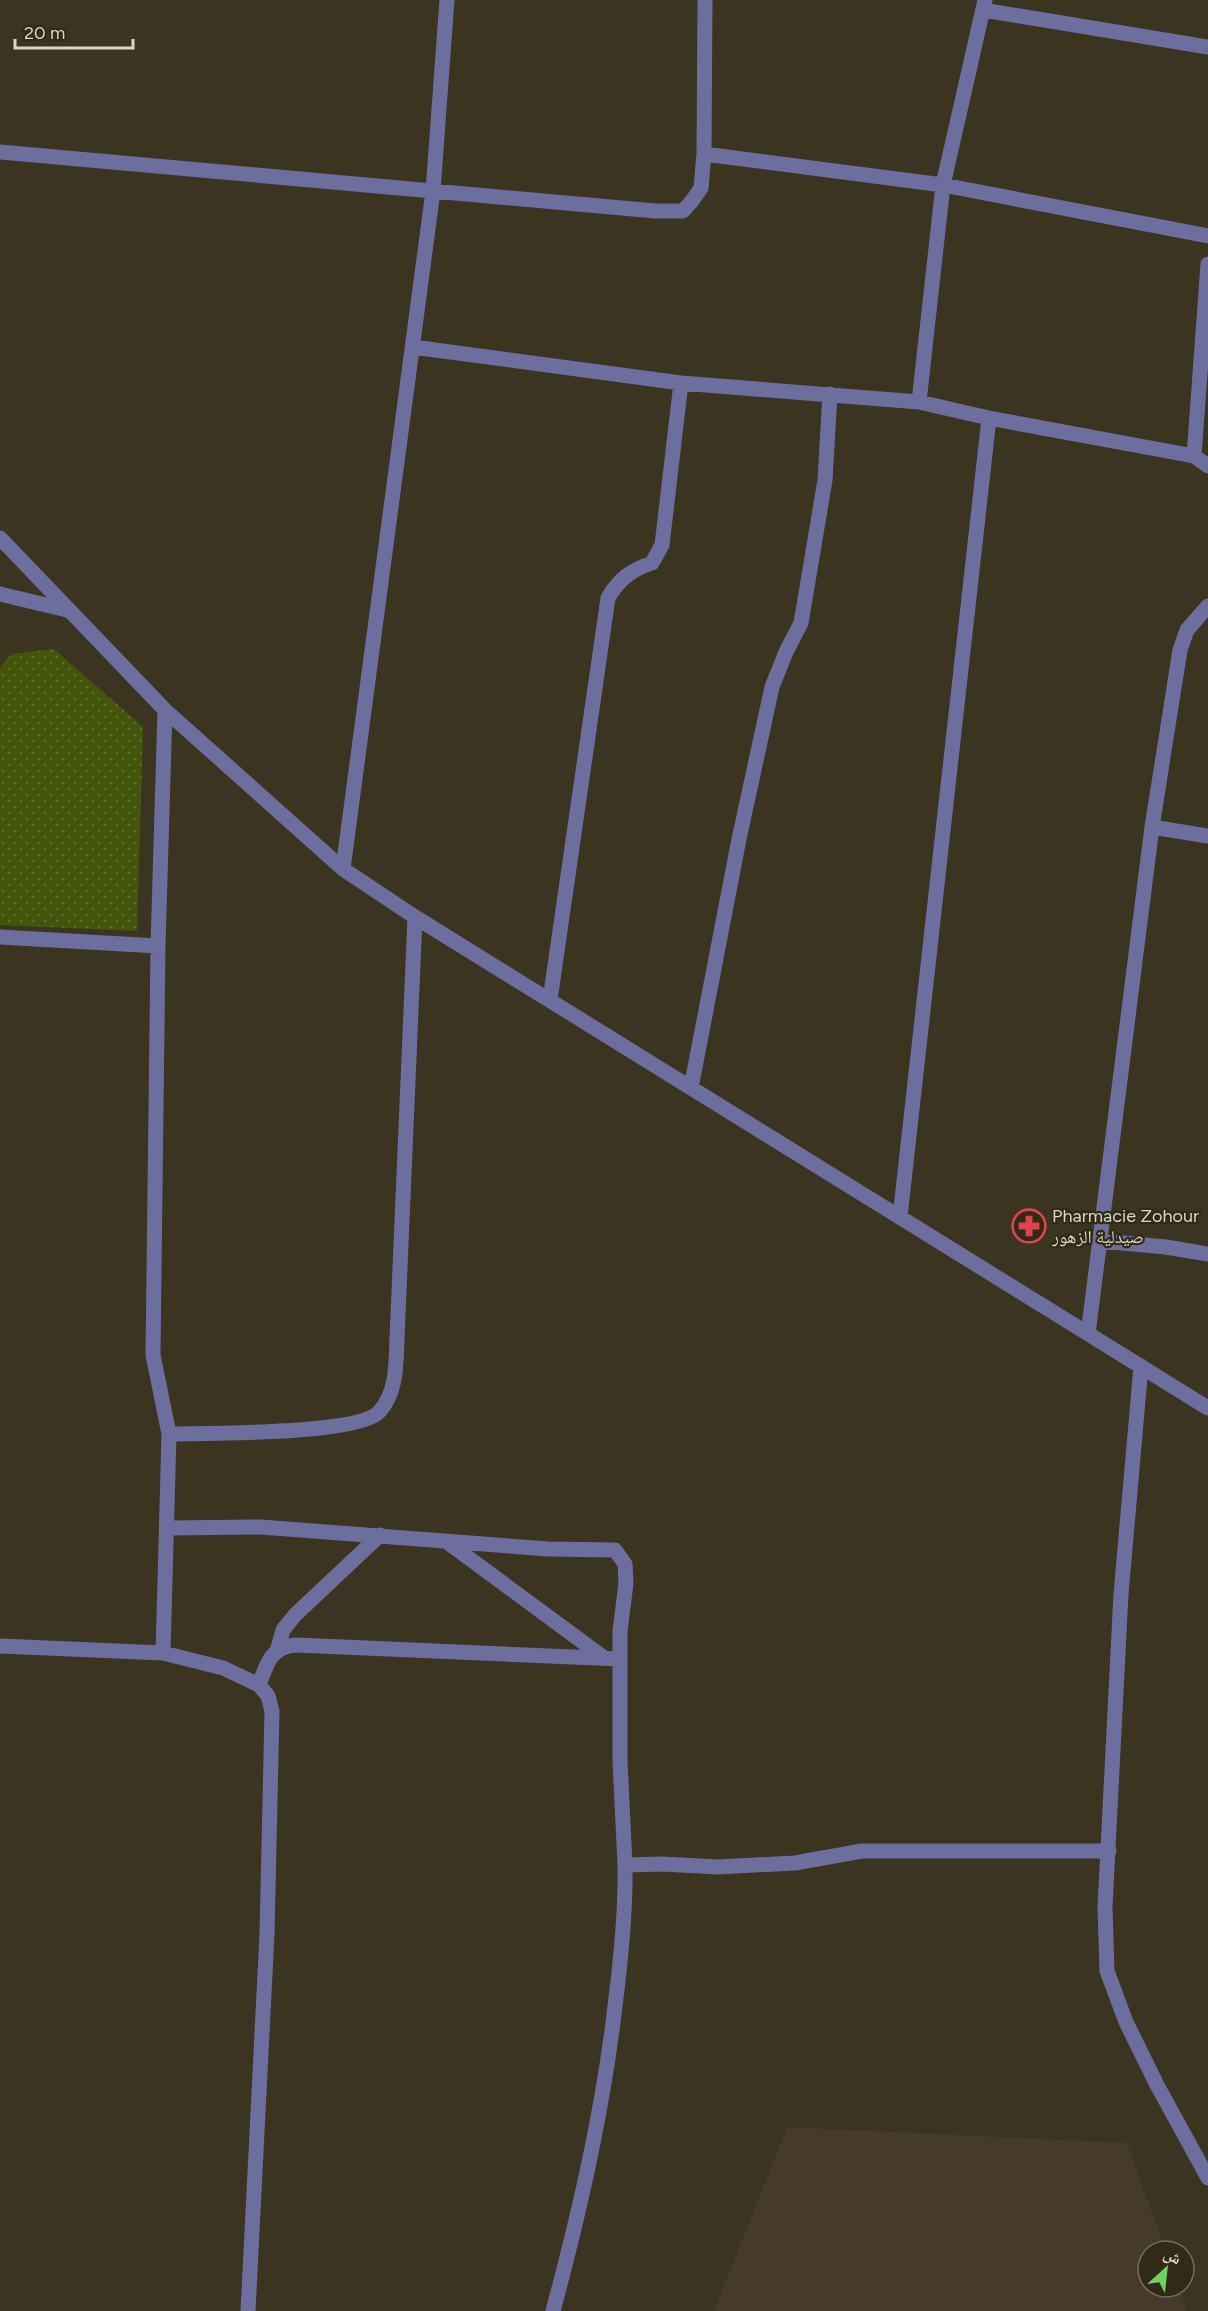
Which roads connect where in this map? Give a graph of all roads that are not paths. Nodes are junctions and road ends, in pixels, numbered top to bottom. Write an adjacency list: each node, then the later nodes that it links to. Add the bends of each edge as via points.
1 (447, 0): 8 (street)
2 (705, 0): 6 (street)
3 (984, 5): 4 (street); 7 (street)
4 (1208, 47)
5 (0, 152): 8 (street)
6 (704, 154): 7 (street); 8 (street, via 701,188 682,211)
7 (943, 185): 9 (street); 14 (street)
8 (433, 191): 11 (street)
9 (1208, 236)
10 (1208, 264): 16 (street)
11 (413, 347): 12 (street); 25 (street)
12 (681, 383): 13 (street); 29 (street, via 662,545 652,564 634,569 617,582 608,598)
13 (830, 394): 14 (street); 30 (street, via 825,480 801,623 772,687)
14 (919, 402): 15 (street)
15 (989, 418): 16 (street); 31 (street)
16 (1194, 456): 17 (street)
17 (1208, 466)
18 (0, 538): 21 (street)
19 (0, 594): 21 (street)
20 (1208, 606): 23 (street, via 1187,630 1180,650)
21 (67, 610): 22 (street)
22 (165, 710): 25 (street); 28 (street)
23 (1152, 827): 24 (street); 32 (street)
24 (1208, 836)
25 (343, 869): 26 (street)
26 (415, 917): 29 (street); 37 (street, via 397,1338 391,1397 377,1415 310,1430)
27 (0, 937): 28 (street)
28 (158, 946): 37 (street, via 153,1355)
29 (550, 1000): 30 (street)
30 (691, 1088): 31 (street)
31 (900, 1217): 34 (street)
32 (1100, 1241): 33 (street); 34 (street)
33 (1208, 1254)
34 (1088, 1334): 35 (street)
35 (1141, 1366): 36 (street); 47 (street, via 1121,1594)
36 (1208, 1408)
37 (169, 1434): 38 (street)
38 (168, 1528): 39 (street, via 261,1527); 43 (street)
39 (380, 1535): 40 (street); 42 (street, via 295,1615 283,1630)
40 (447, 1542): 44 (street); 45 (street, via 615,1550 625,1564 626,1583)
41 (0, 1646): 43 (street)
42 (277, 1651): 44 (street, via 296,1645); 46 (street, via 269,1659)
43 (163, 1653): 46 (street, via 223,1668)
44 (603, 1657): 45 (street)
45 (620, 1659): 48 (street)
46 (260, 1685): 50 (street, via 272,1711 272,1744 267,1934)
47 (1109, 1851): 48 (street, via 862,1851 795,1863 718,1867); 49 (street, via 1105,1907 1107,1971 1126,2022)
48 (625, 1865): 51 (street, via 624,1939 610,2050 591,2157)
49 (1208, 2178)
50 (248, 2311)
51 (553, 2311)

